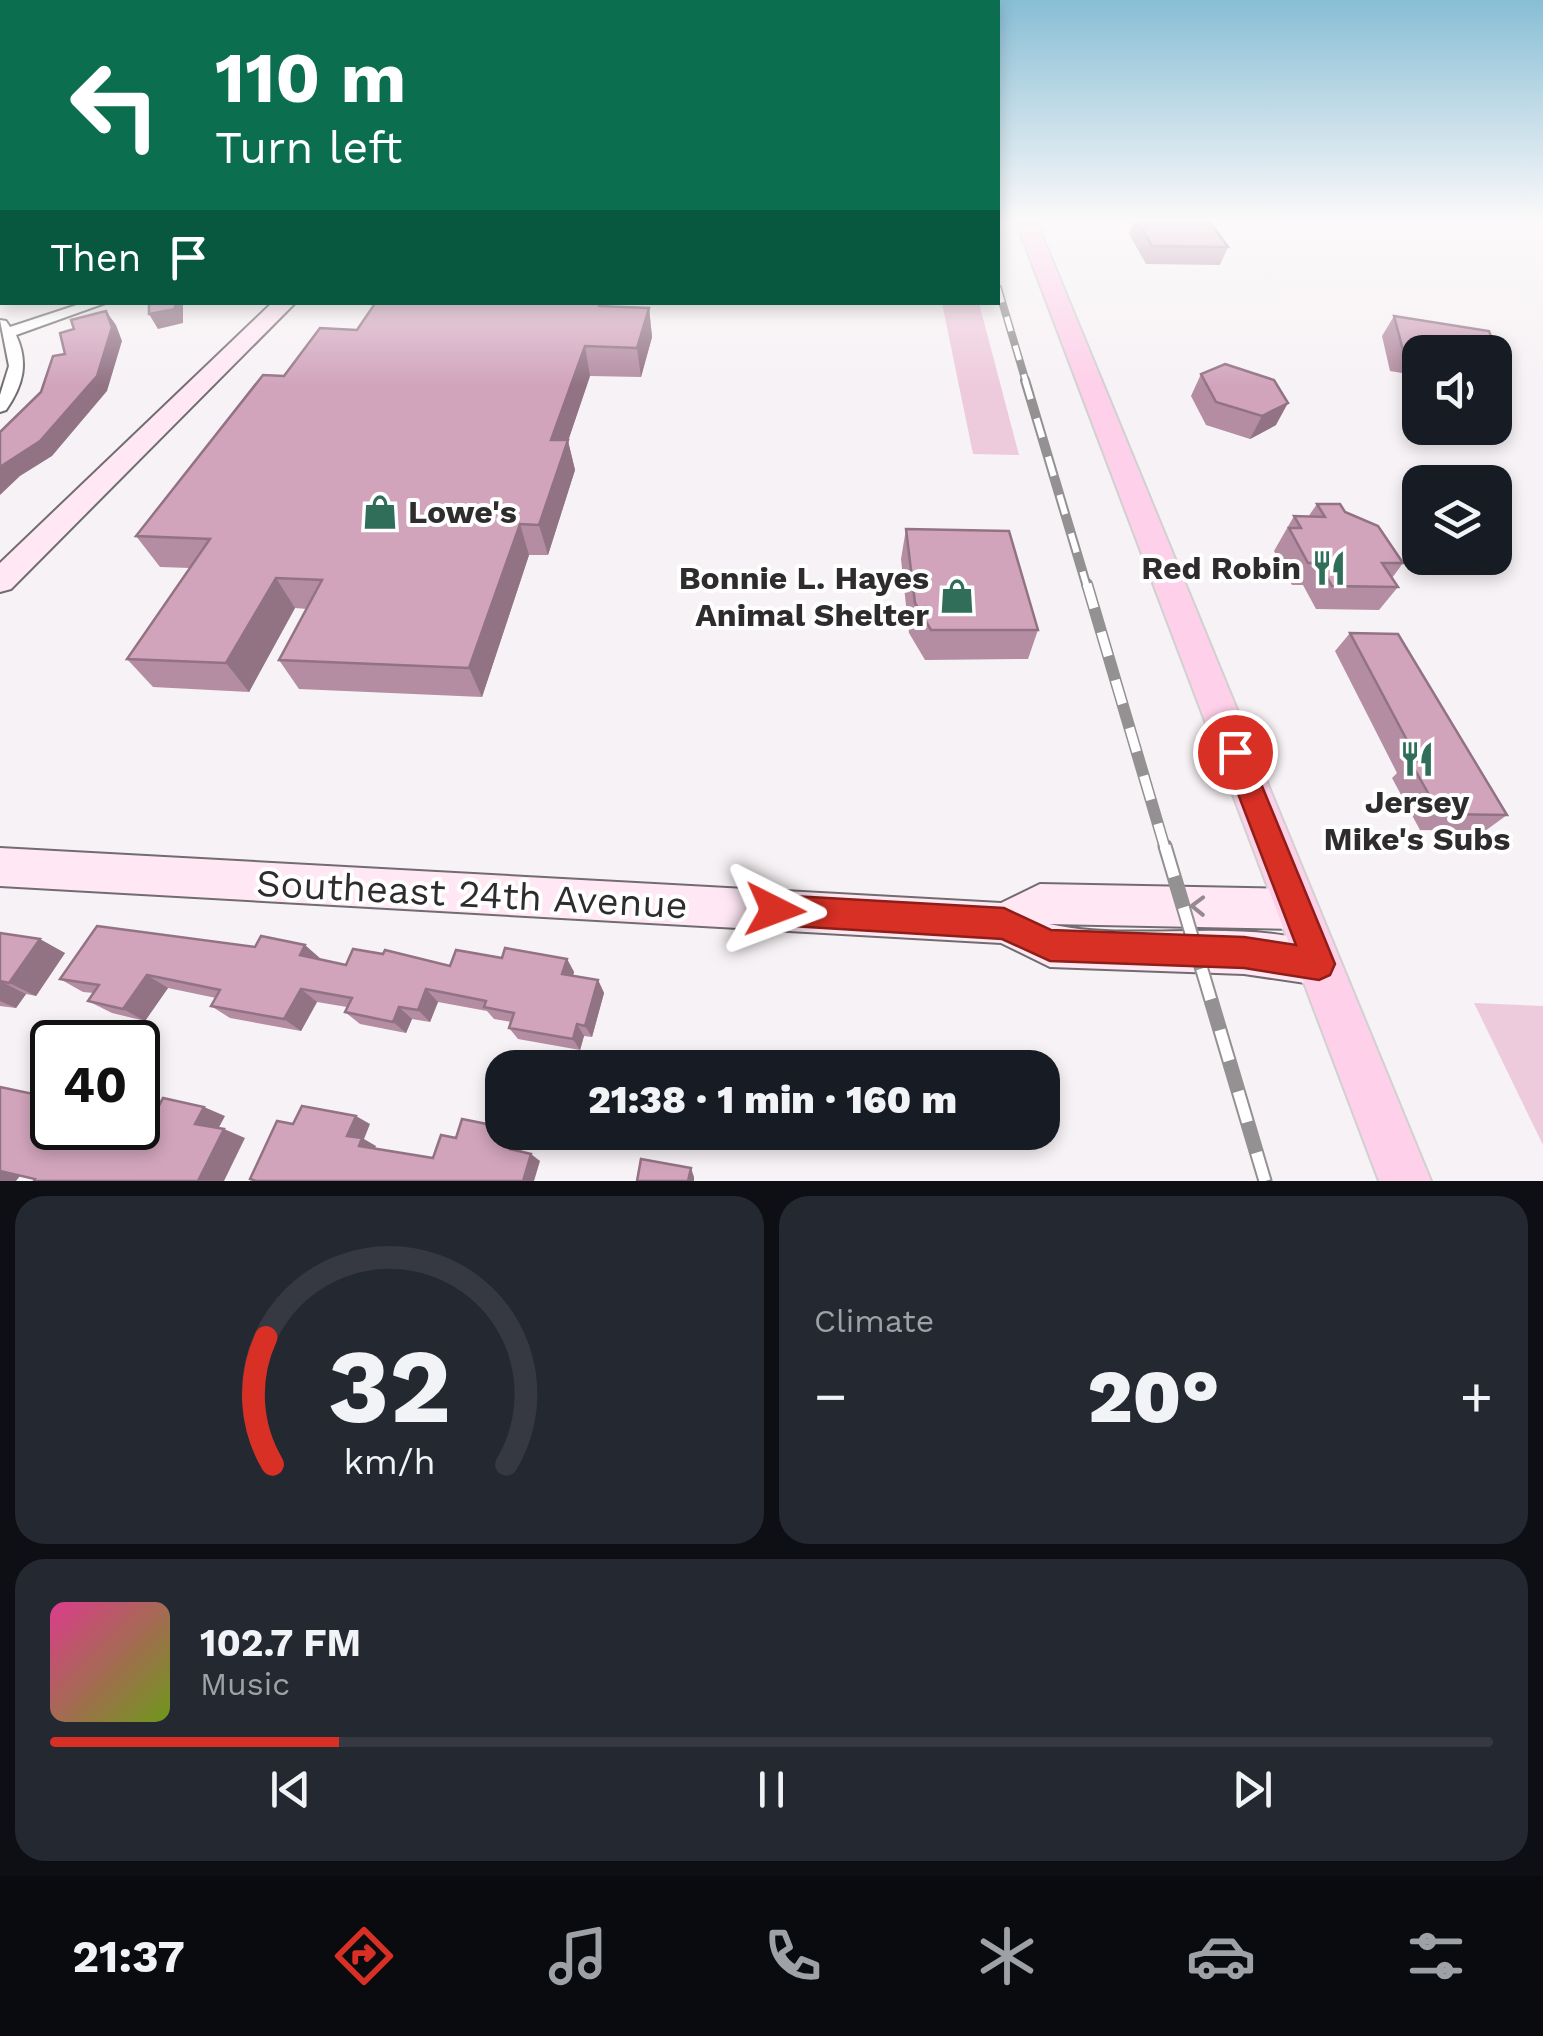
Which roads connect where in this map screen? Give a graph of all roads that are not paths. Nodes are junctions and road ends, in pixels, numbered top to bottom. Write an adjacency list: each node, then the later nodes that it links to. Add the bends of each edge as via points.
1 (1048, 276): 8 (main road)
2 (90, 305): 4 (street)
3 (283, 305): 6 (street)
4 (4, 328): 5 (street, via 18,373)
5 (0, 407)
6 (0, 581)
7 (0, 868): 9 (street, Southeast 24th Avenue)
8 (1296, 908): 9 (street, Southeast 24th Avenue, one-way to 9, via 1040,904); 10 (main road)
9 (1004, 923): 10 (street, Southeast 24th Avenue, via 1050,946 1244,952)
10 (1319, 964): 11 (main road)
11 (1405, 1181)

